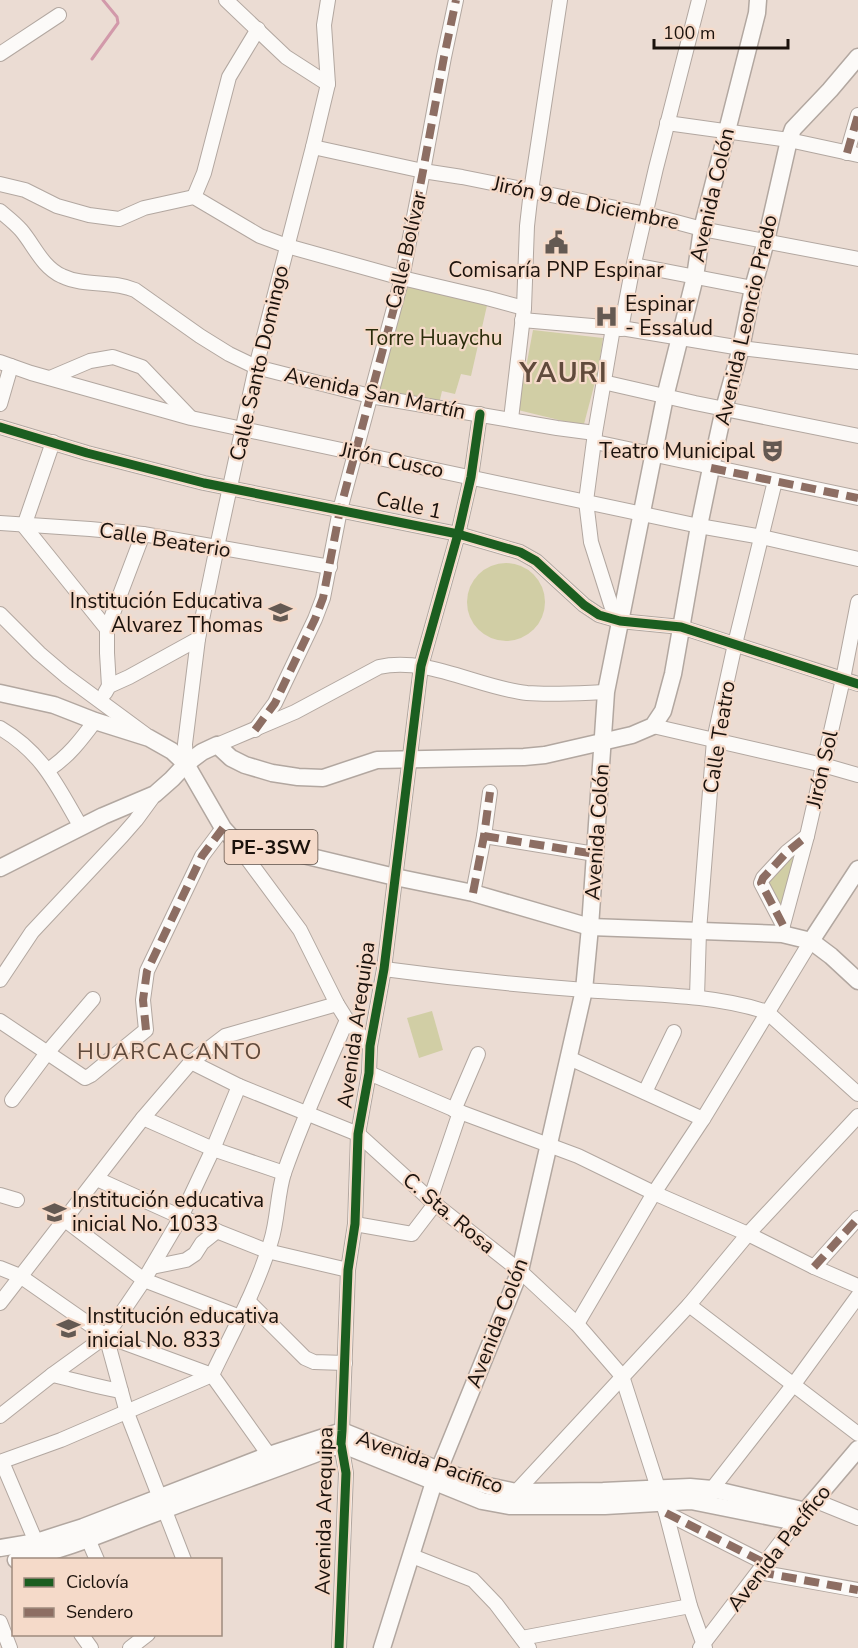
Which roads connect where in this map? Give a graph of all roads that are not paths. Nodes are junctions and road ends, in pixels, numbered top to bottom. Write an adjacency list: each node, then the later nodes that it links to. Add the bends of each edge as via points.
1 (328, 0): 11 (street, Calle Santo Domingo, via 324,25)
2 (456, 0): 18 (street, Calle Bolívar)
3 (560, 0): 20 (street)
4 (699, 0): 13 (street)
5 (758, 0): 14 (main road, Avenida Colón)
6 (228, 1): 8 (street)
7 (59, 15): 9 (street)
8 (258, 29): 11 (street, via 286,57); 21 (street, via 229,77)
9 (0, 54)
10 (858, 57): 15 (main road, Avenida Leoncio Prado, via 793,129)
11 (328, 84): 16 (street, Calle Santo Domingo)
12 (858, 115): 17 (street)
13 (667, 123): 14 (street); 23 (street)
14 (726, 131): 15 (street); 24 (main road, Avenida Colón)
15 (789, 140): 17 (street); 25 (main road, Avenida Leoncio Prado)
16 (313, 147): 18 (street, Jirón 9 de Diciembre); 26 (street, Calle Santo Domingo)
17 (852, 154)
18 (423, 171): 20 (street, Jirón 9 de Diciembre); 30 (street, Calle Bolívar)
19 (0, 184): 21 (street, via 25,190 57,206 118,219 144,208)
20 (531, 191): 23 (street, Jirón 9 de Diciembre); 32 (street)
21 (194, 197): 26 (street, via 260,236)
22 (0, 211): 38 (street, Avenida San Martín, via 21,229 58,274 81,282 135,290 200,336)
23 (646, 214): 24 (street, Jirón 9 de Diciembre); 28 (street)
24 (702, 229): 25 (street, Jirón 9 de Diciembre); 29 (main road, Avenida Colón)
25 (766, 241): 27 (street, Jirón 9 de Diciembre); 31 (main road, Avenida Leoncio Prado)
26 (287, 246): 30 (street); 38 (street, Calle Santo Domingo)
27 (858, 259)
28 (634, 265): 29 (street); 33 (street)
29 (694, 277): 31 (street); 34 (main road, Avenida Colón)
30 (402, 278): 32 (street, via 487,298); 41 (street, Calle Bolívar)
31 (753, 288): 35 (main road, Avenida Leoncio Prado)
32 (523, 314): 33 (street); 47 (street)
33 (617, 329): 34 (street); 40 (street)
34 (680, 338): 35 (street); 42 (main road, Avenida Colón)
35 (741, 348): 36 (street); 44 (main road, Avenida Leoncio Prado)
36 (858, 362)
37 (5, 364): 39 (street, Jirón Cusco); 43 (street)
38 (256, 367): 41 (street, Avenida San Martín); 49 (street, Calle Santo Domingo)
39 (50, 378): 46 (street, Jirón Cusco); 46 (street, via 90,361 113,357 142,367)
40 (603, 382): 42 (street); 51 (street)
41 (370, 396): 45 (street, Avenida San Martín); 53 (street, Calle Bolívar)
42 (665, 397): 44 (street); 54 (main road, Avenida Colón)
43 (0, 404)
44 (724, 410): 50 (street); 55 (main road, Avenida Leoncio Prado)
45 (480, 414): 47 (street, Avenida San Martín); 56 (street, Avenida Arequipa)
46 (191, 418): 49 (street, Jirón Cusco)
47 (511, 419): 51 (street, Avenida San Martín)
48 (0, 427): 52 (street, Calle 1)
49 (242, 429): 53 (street, Jirón Cusco); 58 (street, Calle Santo Domingo)
50 (858, 436)
51 (595, 437): 54 (street, Avenida San Martín); 60 (street)
52 (53, 442): 58 (street, Calle 1); 64 (street)
53 (356, 452): 56 (street, Jirón Cusco); 61 (street, Calle Bolívar)
54 (654, 455): 55 (street, Avenida San Martín); 62 (main road, Avenida Colón)
55 (711, 468): 57 (street, Avenida San Martín); 65 (main road, Avenida Leoncio Prado)
56 (471, 477): 60 (street, Jirón Cusco); 67 (street, Avenida Arequipa)
57 (775, 481): 59 (street, Avenida San Martín); 68 (street, Calle Teatro)
58 (230, 488): 61 (street, Calle 1); 69 (street, Calle Santo Domingo)
59 (858, 498)
60 (586, 501): 62 (street, Jirón Cusco); 74 (street, via 591,542)
61 (340, 510): 67 (street, Calle 1); 71 (street, Calle Bolívar)
62 (642, 513): 65 (street, Jirón Cusco); 74 (main road, Avenida Colón)
63 (0, 524): 64 (street, Calle Beaterio)
64 (24, 526): 66 (street, Calle Beaterio); 76 (street)
65 (699, 526): 68 (street, Jirón Cusco); 75 (main road, Avenida Leoncio Prado)
66 (143, 534): 69 (street, Calle Beaterio); 76 (street)
67 (458, 534): 74 (street, Calle 1, via 520,552 536,561 584,605 599,615); 79 (street, Avenida Arequipa)
68 (762, 537): 70 (street, Jirón Cusco); 78 (street, Calle Teatro)
69 (217, 547): 71 (street, Calle Beaterio); 77 (street, Calle Santo Domingo)
70 (858, 559)
71 (330, 567): 89 (street, Calle Bolívar, via 315,619 274,703)
72 (858, 602): 80 (street, Jirón Sol)
73 (0, 614): 85 (street, via 39,653)
74 (620, 621): 75 (street, Calle 1); 83 (main road, Avenida Colón)
75 (681, 627): 78 (street, Calle 1); 87 (main road, Avenida Leoncio Prado, via 663,711)
76 (107, 629): 82 (street)
77 (198, 639): 82 (street); 95 (street, Calle Santo Domingo)
78 (735, 644): 80 (street, Calle 1); 91 (street, Calle Teatro)
79 (420, 666): 83 (street, via 527,693); 89 (street, via 395,663 379,667); 94 (street, Avenida Arequipa)
80 (843, 679): 81 (street, Calle 1); 96 (street, Jirón Sol)
81 (858, 684)
82 (109, 686): 85 (street)
83 (606, 692): 92 (main road, Avenida Colón)
84 (0, 693): 86 (main road, PE-3SW, via 54,705)
85 (101, 701): 90 (street)
86 (95, 721): 90 (main road, PE-3SW); 97 (street, via 73,750)
87 (653, 726): 91 (street); 92 (main road)
88 (0, 728): 97 (street, via 25,745)
89 (255, 730): 93 (street)
90 (149, 738): 95 (main road, PE-3SW)
91 (714, 740): 96 (street); 112 (street, Calle Teatro)
92 (603, 742): 94 (main road, via 524,757); 105 (main road, Avenida Colón)
93 (217, 745): 94 (main road, via 245,765 298,777 323,778 377,760); 95 (main road)
94 (410, 758): 108 (street, Avenida Arequipa)
95 (186, 764): 100 (main road); 102 (main road, PE-3SW)
96 (823, 765): 98 (street); 104 (street, Jirón Sol)
97 (48, 770): 101 (street)
98 (858, 775)
99 (490, 792): 103 (street)
100 (155, 794): 101 (main road); 115 (street, via 123,836 33,932)
101 (81, 827): 106 (main road)
102 (228, 833): 108 (main road, PE-3SW); 120 (street, via 300,930); 126 (street, via 202,856 147,971 143,1000 146,1030 85,1078)
103 (484, 836): 105 (street); 109 (street)
104 (807, 836): 111 (street, Jirón Sol); 111 (street, via 787,852 761,883)
105 (595, 854): 110 (main road, Avenida Colón)
106 (0, 868)
107 (858, 869): 113 (main road)
108 (396, 877): 109 (main road, PE-3SW); 114 (street, Avenida Arequipa)
109 (473, 893): 110 (main road, PE-3SW)
110 (590, 927): 112 (main road); 117 (main road, Avenida Colón)
111 (782, 930): 112 (main road); 113 (main road)
112 (699, 931): 118 (street, Calle Teatro)
113 (811, 941): 116 (main road); 121 (street)
114 (384, 969): 117 (street); 125 (street, Avenida Arequipa)
115 (0, 980)
116 (858, 981)
117 (584, 990): 118 (street); 128 (main road, Avenida Colón)
118 (697, 998): 121 (street)
119 (93, 999): 126 (street)
120 (337, 1004): 122 (street); 129 (street, via 225,1036)
121 (767, 1012): 133 (street); 139 (street)
122 (347, 1020): 125 (street); 136 (street)
123 (0, 1021): 126 (street)
124 (674, 1032): 132 (street)
125 (370, 1046): 130 (street, Avenida Arequipa)
126 (47, 1053): 134 (street)
127 (478, 1054): 135 (street)
128 (569, 1058): 132 (street); 141 (main road, Avenida Colón)
129 (191, 1062): 131 (street, C. Sta. Rosa); 138 (street)
130 (369, 1073): 135 (street); 140 (street, Avenida Arequipa)
131 (239, 1086): 136 (street, C. Sta. Rosa); 142 (street)
132 (645, 1092): 139 (street)
133 (858, 1094)
134 (12, 1100)
135 (457, 1111): 141 (street); 148 (street)
136 (306, 1115): 140 (street, C. Sta. Rosa); 143 (street)
137 (858, 1116): 154 (street)
138 (143, 1118): 142 (street); 144 (street)
139 (703, 1119): 145 (street)
140 (358, 1134): 148 (street, C. Sta. Rosa); 152 (street, Avenida Arequipa)
141 (548, 1146): 145 (street, via 579,1156); 161 (main road, Avenida Colón)
142 (213, 1149): 143 (street); 149 (street)
143 (284, 1173): 155 (street)
144 (97, 1179): 149 (street); 151 (street)
145 (654, 1192): 154 (street); 171 (street)
146 (0, 1195): 147 (street)
147 (17, 1200)
148 (433, 1202): 152 (street, via 412,1234); 161 (street, C. Sta. Rosa)
149 (181, 1217): 153 (street); 157 (street)
150 (858, 1218): 158 (street)
151 (65, 1220): 162 (street); 163 (street)
152 (355, 1224): 160 (street, Avenida Arequipa)
153 (217, 1231): 155 (street); 156 (street, via 186,1260)
154 (748, 1234): 158 (street); 169 (street)
155 (267, 1251): 160 (street); 167 (street)
156 (166, 1264): 157 (street); 165 (street)
157 (152, 1267): 163 (street)
158 (814, 1267): 164 (street)
159 (0, 1268): 162 (street)
160 (348, 1270): 174 (street, Avenida Arequipa)
161 (520, 1271): 171 (street, C. Sta. Rosa); 188 (main road, Avenida Colón)
162 (20, 1276): 168 (street); 172 (street)
163 (144, 1280): 165 (street); 172 (street)
164 (858, 1286)
165 (170, 1289): 170 (street)
166 (858, 1296): 179 (street)
167 (248, 1301): 170 (street); 174 (street, via 305,1358)
168 (0, 1303)
169 (689, 1305): 177 (street); 179 (street)
170 (240, 1317): 176 (street)
171 (577, 1324): 177 (street, C. Sta. Rosa)
172 (106, 1336): 173 (street); 176 (street); 180 (street)
173 (76, 1358): 175 (street); 178 (street)
174 (345, 1364): 184 (street, Avenida Arequipa)
175 (52, 1375): 178 (street); 182 (street)
176 (212, 1375): 181 (street); 187 (street)
177 (622, 1376): 190 (street); 191 (street, C. Sta. Rosa)
178 (86, 1383): 180 (street)
179 (794, 1384): 183 (street); 189 (street)
180 (121, 1391): 181 (street)
181 (127, 1413): 186 (street); 192 (street)
182 (0, 1416)
183 (858, 1434)
184 (342, 1438): 187 (main road, Avenida Pacifico); 188 (main road, Avenida Pacifico); 212 (street, Avenida Arequipa, via 346,1473)
185 (858, 1449): 193 (main road, Avenida Pacífico)
186 (1, 1462): 197 (street)
187 (273, 1462): 192 (main road, Avenida Pacifico)
188 (436, 1476): 190 (main road, Avenida Pacifico, via 482,1501); 198 (main road, Avenida Colón)
189 (709, 1496): 191 (main road, Avenida Pacifico); 193 (main road, Avenida Pacifico)
190 (512, 1499): 191 (main road, Avenida Pacifico)
191 (662, 1502): 202 (street); 204 (street, C. Sta. Rosa)
192 (163, 1503): 195 (main road, Avenida Pacifico); 201 (street)
193 (806, 1511): 194 (street); 202 (street, Avenida Pacífico)
194 (858, 1518)
195 (86, 1533): 197 (main road, Avenida Pacifico); 200 (street)
196 (0, 1548): 197 (main road, Avenida Pacifico)
197 (39, 1552): 199 (main road, Avenida Pacifico)
198 (411, 1557): 207 (street, via 473,1580); 208 (main road, Avenida Colón)
199 (21, 1558)
200 (96, 1558)
201 (183, 1558)
202 (762, 1568): 203 (street); 209 (street, Avenida Pacífico)
203 (858, 1590)
204 (690, 1606): 207 (street); 209 (street, C. Sta. Rosa)
205 (0, 1622): 210 (street)
206 (82, 1636): 211 (street)
207 (525, 1643)
208 (386, 1647)
209 (703, 1647)
210 (10, 1648)
211 (91, 1648)
212 (339, 1648)

